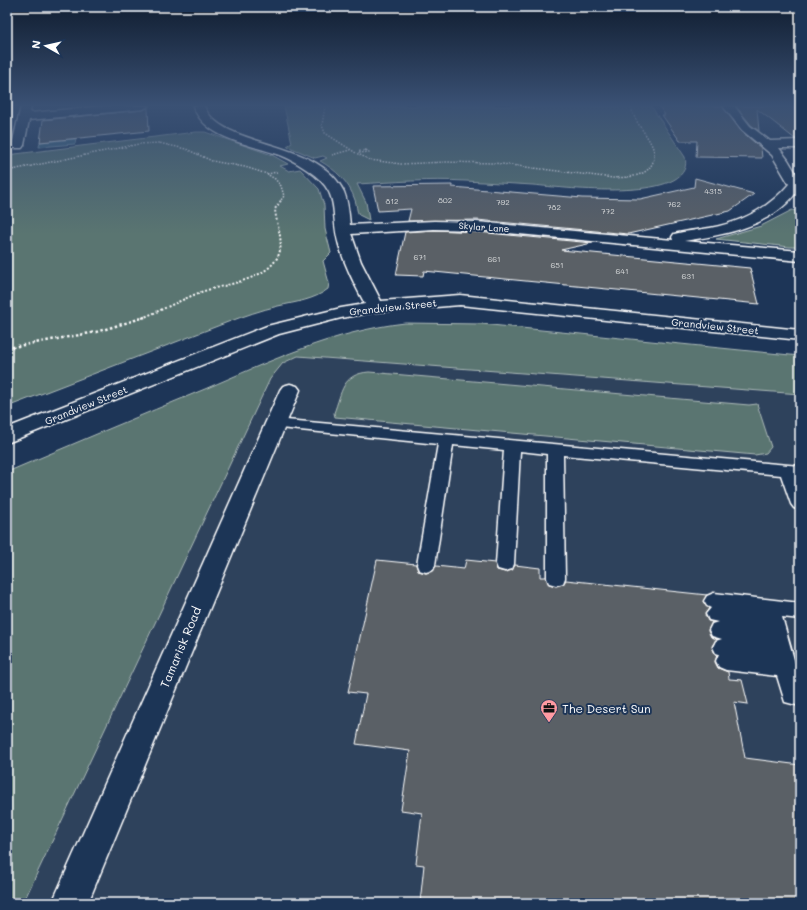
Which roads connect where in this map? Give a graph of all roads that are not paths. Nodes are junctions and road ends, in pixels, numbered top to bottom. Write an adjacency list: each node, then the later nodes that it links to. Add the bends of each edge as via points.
1 (274, 148): 4 (street, via 290,154 333,184 342,205)
2 (771, 148): 3 (street, via 782,160)
3 (798, 187): 5 (street, Skylar Lane, via 776,207 752,220 726,228 680,237)
4 (342, 230): 5 (street, Skylar Lane, via 456,225); 7 (street)
5 (624, 240): 6 (street, Skylar Lane)
6 (800, 256)
7 (375, 307): 8 (street, Grandview Street, via 460,300); 11 (street, Grandview Street, via 273,330)
8 (800, 335)
9 (290, 390): 10 (street, Tamarisk Road)
10 (275, 424): 12 (lane); 24 (street, Tamarisk Road)
11 (7, 436)
12 (446, 440): 13 (lane); 18 (lane)
13 (512, 446): 14 (lane); 17 (lane)
14 (555, 449): 15 (lane); 19 (lane)
15 (794, 471): 16 (lane)
16 (800, 504)
17 (505, 564)
18 (426, 565)
19 (556, 578)
20 (800, 611): 22 (lane)
21 (720, 631): 22 (lane); 22 (lane); 22 (lane)
22 (778, 637): 23 (lane, via 793,695)
23 (800, 696)
24 (70, 903)

